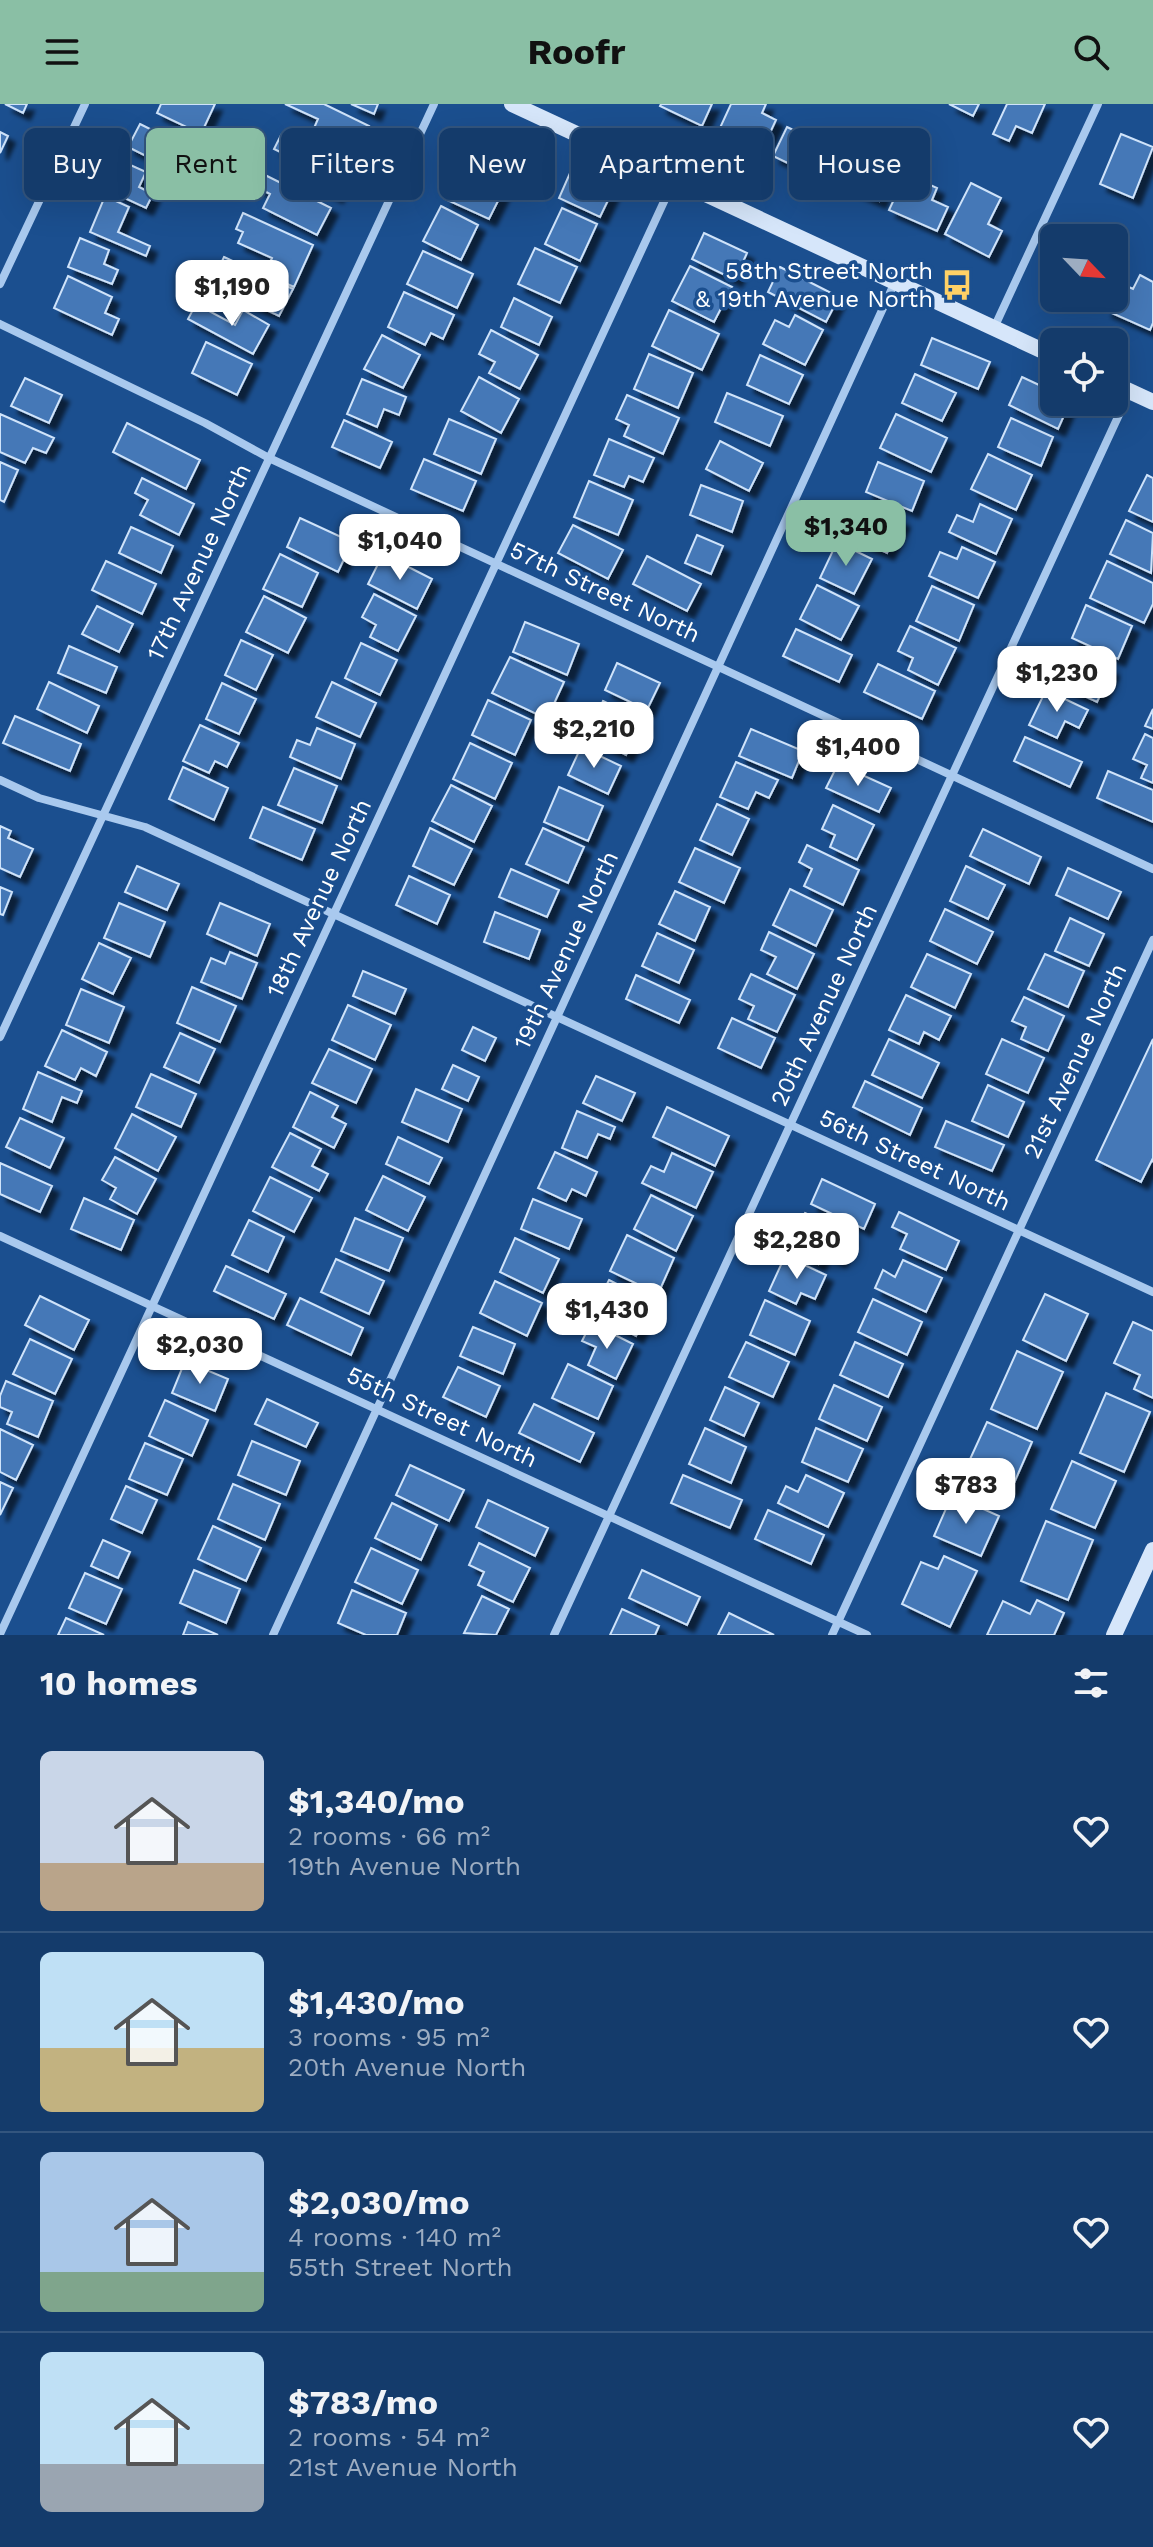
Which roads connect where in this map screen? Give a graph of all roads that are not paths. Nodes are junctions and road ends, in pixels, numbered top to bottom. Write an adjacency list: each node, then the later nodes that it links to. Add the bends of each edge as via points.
1 (85, 104): 9 (street)
2 (434, 104): 15 (street, 17th Avenue North)
3 (512, 104): 5 (street)
4 (1098, 104): 11 (street)
5 (571, 132)
6 (665, 200): 16 (street, 18th Avenue North)
7 (717, 200): 8 (street)
8 (895, 282): 11 (street); 17 (street, 19th Avenue North)
9 (0, 284)
10 (0, 324): 15 (street, 57th Street North)
11 (994, 328): 12 (street)
12 (1040, 349)
13 (1130, 391): 14 (street); 18 (street, 20th Avenue North)
14 (1153, 402)
15 (269, 458): 16 (street, 57th Street North); 20 (street, 17th Avenue North)
16 (496, 564): 17 (street, 57th Street North); 22 (street, 18th Avenue North)
17 (718, 667): 18 (street, 57th Street North); 24 (street, 19th Avenue North)
18 (952, 776): 21 (street, 57th Street North); 26 (street, 20th Avenue North)
19 (0, 780): 20 (street, 56th Street North, via 39,798)
20 (104, 814): 22 (street, 56th Street North, via 145,827); 25 (street, 17th Avenue North)
21 (1153, 869)
22 (333, 915): 24 (street, 56th Street North); 30 (street, 18th Avenue North)
23 (1153, 940): 27 (street, 21st Avenue North)
24 (557, 1018): 26 (street, 56th Street North); 31 (street, 19th Avenue North)
25 (0, 1037)
26 (790, 1125): 27 (street, 56th Street North); 32 (street, 20th Avenue North)
27 (1019, 1230): 29 (street, 56th Street North); 34 (street, 21st Avenue North)
28 (0, 1236): 30 (street, 55th Street North)
29 (1153, 1292)
30 (152, 1306): 31 (street, 55th Street North); 35 (street, 18th Avenue North)
31 (377, 1409): 32 (street, 55th Street North); 36 (street, 19th Avenue North)
32 (609, 1516): 34 (street, 55th Street North); 37 (street, 20th Avenue North)
33 (1153, 1550): 40 (street)
34 (839, 1622): 38 (street, 21st Avenue North); 39 (street, 55th Street North)
35 (0, 1634)
36 (273, 1635)
37 (554, 1635)
38 (832, 1635)
39 (867, 1635)
40 (1114, 1635)

